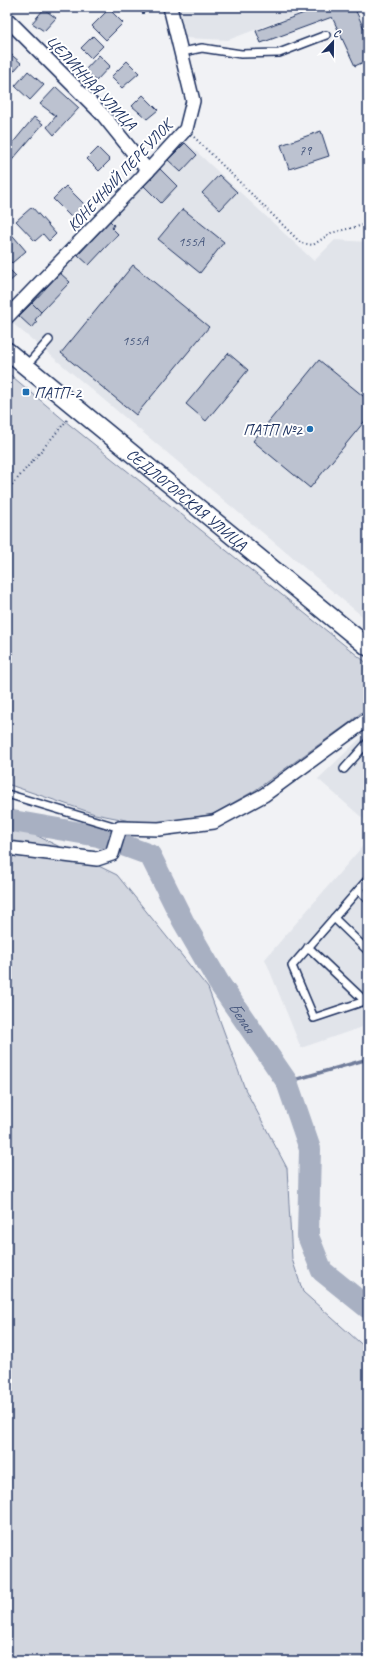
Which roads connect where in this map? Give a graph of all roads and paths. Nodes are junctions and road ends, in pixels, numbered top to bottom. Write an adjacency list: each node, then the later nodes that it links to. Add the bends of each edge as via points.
1 (170, 7): 4 (street, КОНЕЧНЫЙ ПЕРЕУЛОК)
2 (7, 19): 6 (street, ЦЕЛИННАЯ УЛИЦА, via 104,114)
3 (326, 35): 4 (lane, via 279,53 241,54 202,48)
4 (182, 52): 5 (street, КОНЕЧНЫЙ ПЕРЕУЛОК, via 193,101)
5 (186, 129): 6 (street, КОНЕЧНЫЙ ПЕРЕУЛОК); 7 (path, via 301,243 312,245 331,233)
6 (148, 172): 8 (street, КОНЕЧНЫЙ ПЕРЕУЛОК)
7 (368, 224)
8 (7, 317)
9 (49, 340): 11 (lane)
10 (7, 351): 11 (street, СЕДЛОГОРСКАЯ УЛИЦА)
11 (26, 366): 14 (street, СЕДЛОГОРСКАЯ УЛИЦА)
12 (68, 419): 13 (path)
13 (7, 491)
14 (368, 647)
15 (368, 720): 19 (street, via 264,795 214,822 159,829)
16 (368, 742): 17 (lane)
17 (344, 768)
18 (7, 794): 19 (lane)
19 (120, 828): 20 (street, via 112,854 97,859)
20 (7, 848)
21 (368, 879): 22 (lane)
22 (359, 890): 23 (lane); 24 (lane)
23 (368, 899)
24 (334, 918): 25 (lane); 26 (lane)
25 (308, 947): 27 (lane); 27 (lane, via 292,966 314,1018)
26 (368, 951)
27 (367, 1000)

